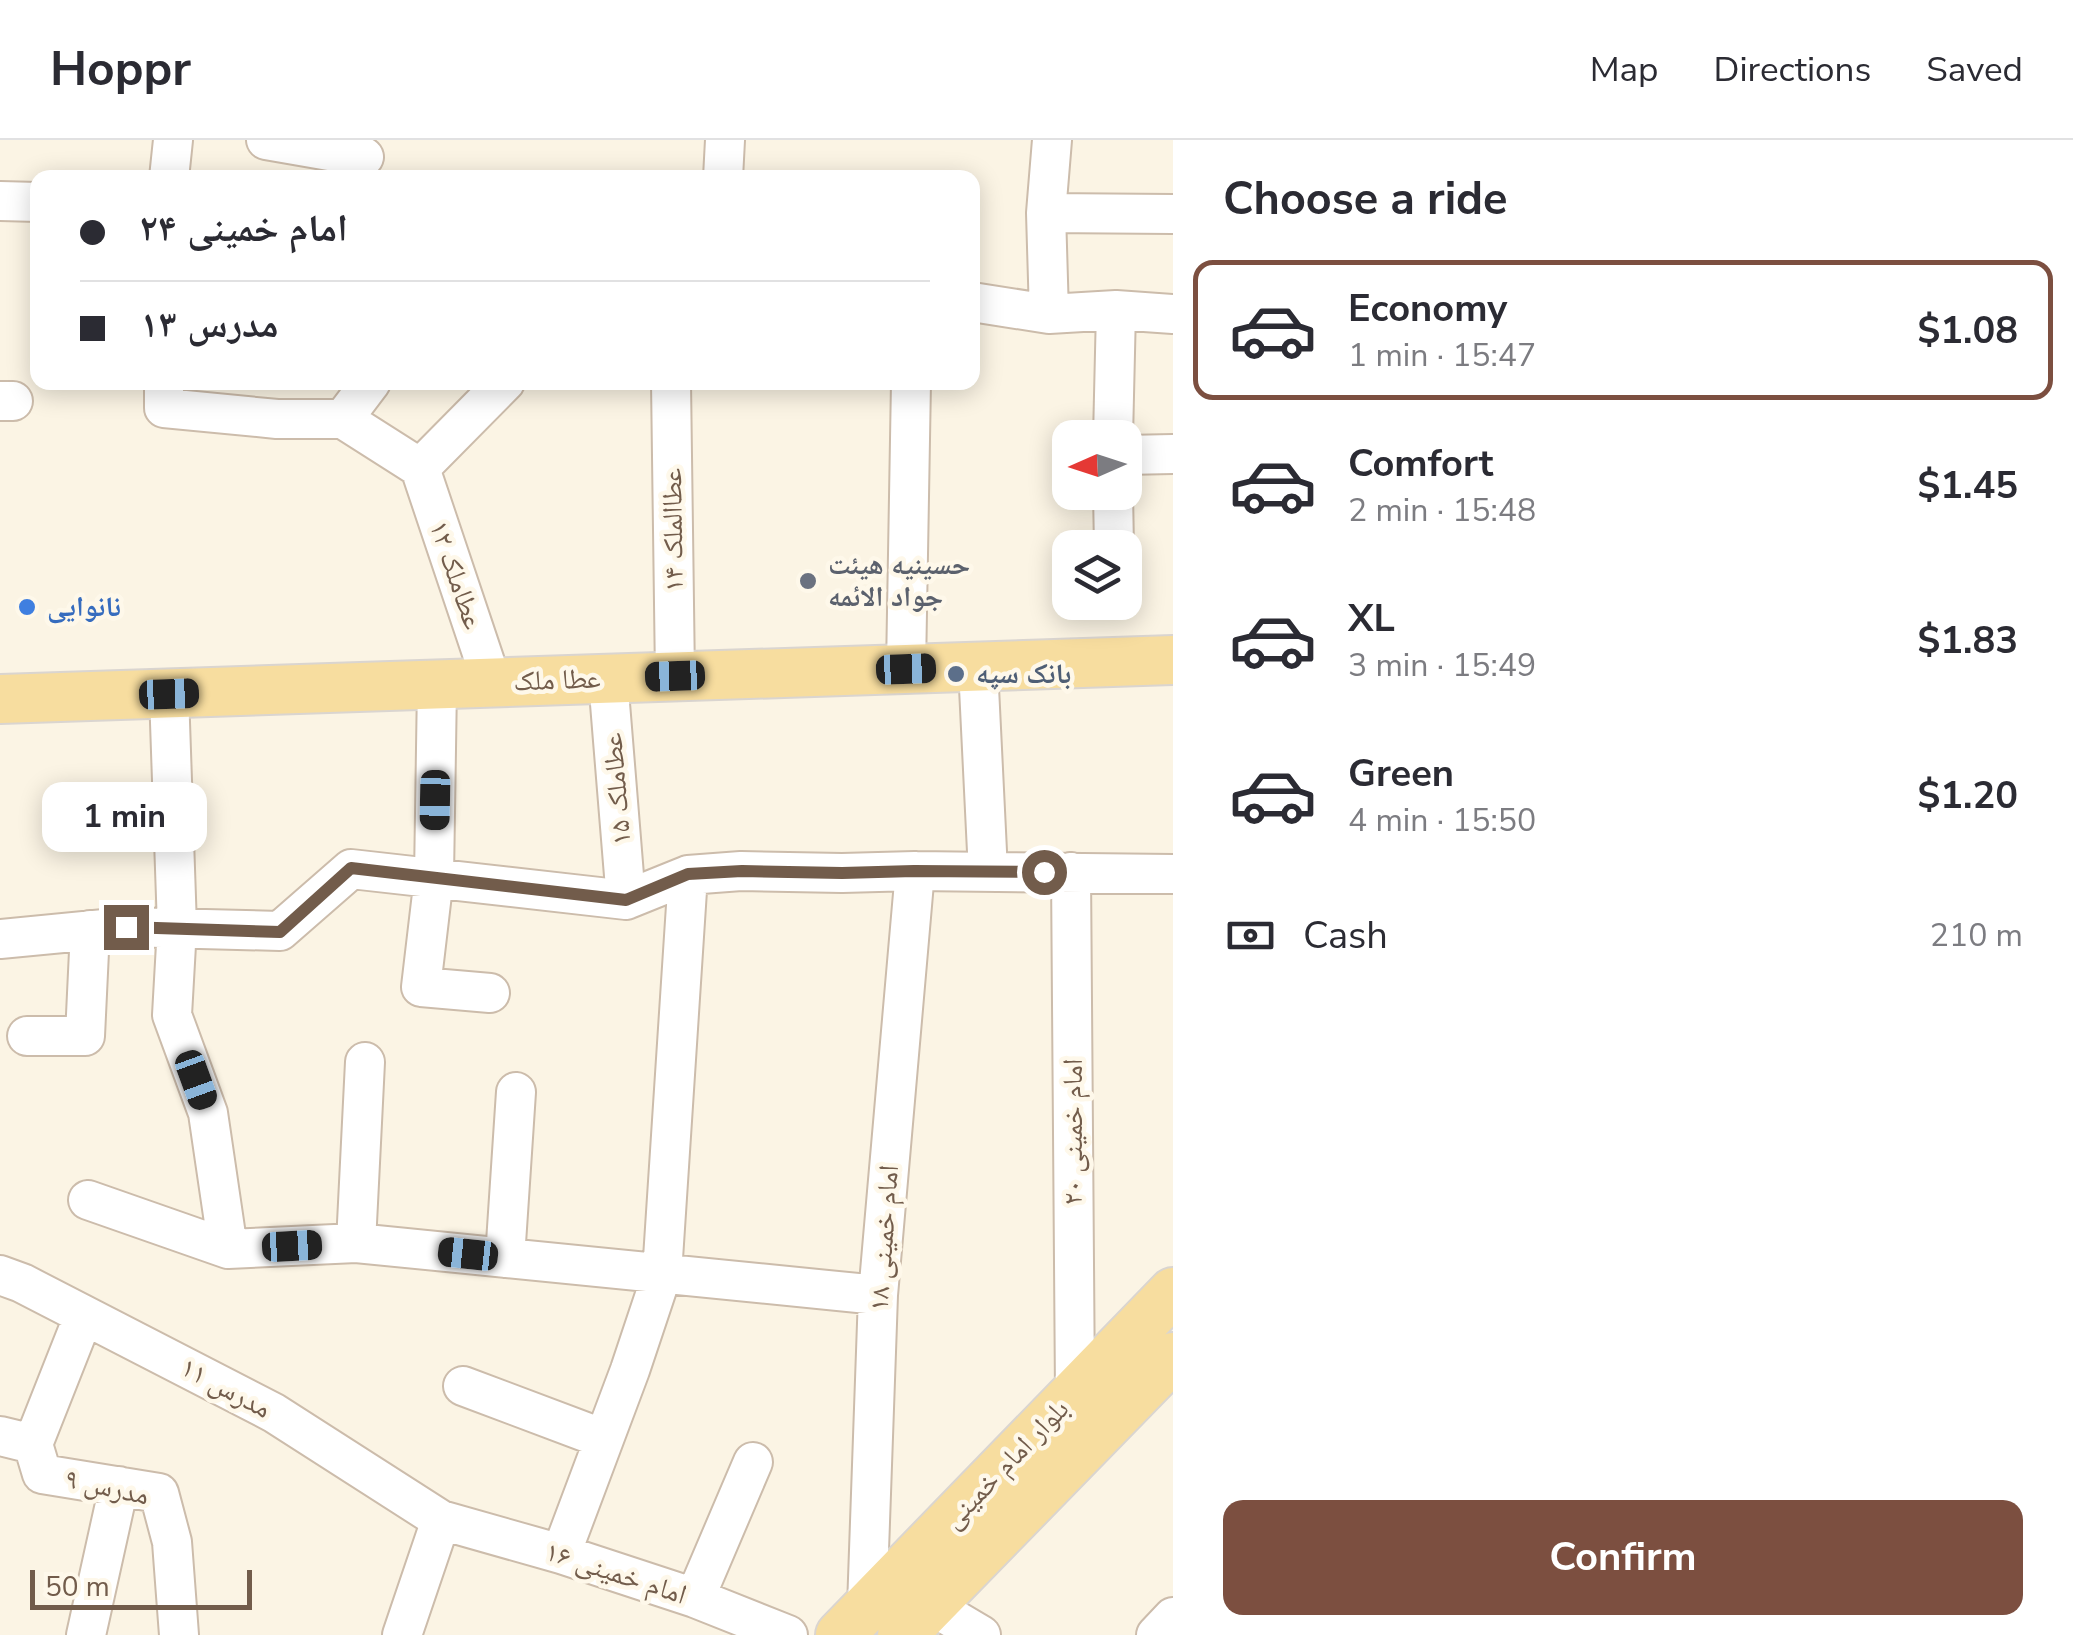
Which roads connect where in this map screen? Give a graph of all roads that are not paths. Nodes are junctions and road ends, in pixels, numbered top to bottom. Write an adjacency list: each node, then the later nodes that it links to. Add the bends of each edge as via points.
1 (173, 140): 6 (street)
2 (266, 140): 5 (street)
3 (725, 140): 7 (street)
4 (1052, 140): 10 (street)
5 (364, 157)
6 (170, 170)
7 (723, 170)
8 (0, 201): 9 (street)
9 (30, 202)
10 (1046, 213): 11 (street); 14 (street)
11 (1173, 214)
12 (980, 303): 14 (street)
13 (1116, 310): 14 (street); 15 (street); 22 (street)
14 (1049, 314)
15 (1173, 314)
16 (164, 390): 21 (street, via 164,408)
17 (366, 390): 21 (street)
18 (497, 390): 25 (street)
19 (671, 390): 29 (street, عطاالملک ۱۴)
20 (911, 390): 28 (street)
21 (343, 419): 25 (street)
22 (1113, 420)
23 (1173, 454): 24 (street)
24 (1142, 455)
25 (420, 468): 31 (street, عطاملک ۱۲)
26 (1173, 660): 27 (main road, عطا ملک)
27 (978, 667): 28 (main road, عطا ملک); 36 (street)
28 (906, 669): 29 (main road, عطا ملک)
29 (675, 676): 30 (main road, عطا ملک)
30 (608, 679): 31 (main road, عطا ملک); 41 (street, عطاملک ۱۵)
31 (492, 682): 32 (main road, عطا ملک)
32 (437, 684): 33 (main road, عطا ملک); 40 (street)
33 (169, 694): 34 (main road, عطا ملک); 42 (street)
34 (0, 699)
35 (914, 871): 36 (street); 38 (street); 56 (street, امام خمینی ۱۸)
36 (988, 872): 37 (street)
37 (1072, 872): 39 (street); 60 (street, امام خمینی ۲۰)
38 (688, 874): 41 (street); 53 (street)
39 (1173, 874)
40 (434, 878): 41 (street); 42 (street, via 351,868 280,932); 45 (street, via 421,987)
41 (626, 900)
42 (177, 927): 43 (street); 51 (street, via 172,1016 208,1113)
43 (90, 930): 44 (street); 46 (street, via 85,1036)
44 (0, 939)
45 (490, 993)
46 (27, 1036)
47 (365, 1062): 50 (street)
48 (516, 1092): 52 (street)
49 (88, 1200): 51 (street)
50 (356, 1243): 51 (street); 52 (street)
51 (228, 1249)
52 (505, 1258): 53 (street)
53 (662, 1274): 56 (street); 61 (street)
54 (0, 1276): 57 (street, مدرس ۱۱)
55 (1173, 1292): 60 (main road, بلوار امام خمینی)
56 (878, 1296): 69 (street, امام خمینی ۱۸)
57 (84, 1314): 62 (street); 65 (street, مدرس ۱۱, via 274,1413)
58 (1173, 1357): 69 (main road, بلوار امام خمینی)
59 (463, 1386): 61 (street)
60 (1075, 1393): 69 (main road, بلوار امام خمینی)
61 (604, 1438): 66 (street)
62 (17, 1440): 64 (street, مدرس ۹, via 42,1474)
63 (753, 1462): 67 (street)
64 (119, 1486): 70 (street); 71 (street, مدرس ۹, via 159,1493 172,1542)
65 (442, 1520): 66 (street, امام خمینی ۱۶); 72 (street)
66 (561, 1554): 67 (street, امام خمینی ۱۶)
67 (695, 1598): 73 (street, امام خمینی ۱۶)
68 (1173, 1617): 75 (street)
69 (897, 1622): 74 (street)
70 (86, 1635)
71 (179, 1635)
72 (402, 1635)
73 (788, 1635)
74 (981, 1635)
75 (1156, 1635)

